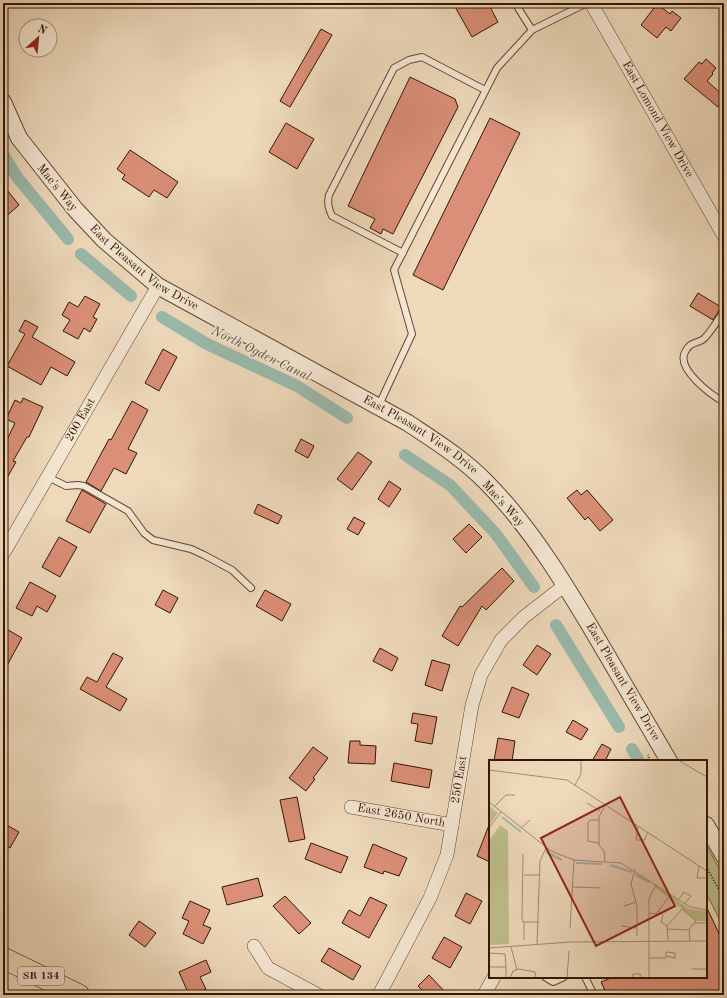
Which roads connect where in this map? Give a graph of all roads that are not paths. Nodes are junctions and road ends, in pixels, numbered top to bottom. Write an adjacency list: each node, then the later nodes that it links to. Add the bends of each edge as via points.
1 (515, 3): 4 (lane)
2 (587, 3): 4 (lane)
3 (590, 3): 7 (street, East Lomond View Drive)
4 (532, 30): 5 (lane, via 497,68)
5 (485, 90): 8 (lane); 8 (lane, via 422,57 408,60 394,68 329,195 328,208 332,216)
6 (3, 102): 9 (street, East Pleasant View Drive, via 19,138 75,209 104,240)
7 (724, 236)
8 (402, 253): 12 (lane, via 394,270 412,334)
9 (158, 286): 12 (street, East Pleasant View Drive); 13 (street, 200 East)
10 (724, 311): 11 (lane, via 704,339 692,344 684,357 692,376)
11 (724, 402)
12 (378, 407): 15 (street, East Pleasant View Drive, via 438,443 487,483 530,532)
13 (48, 477): 14 (street, 200 East); 16 (lane, via 66,486 84,486 128,511 144,533 153,540 191,549 204,555 232,570)
14 (3, 554)
15 (565, 585): 17 (street, East Pleasant View Drive); 19 (street, 250 East, via 524,617 501,640 481,675 472,705)
16 (252, 588)
17 (668, 760)
18 (351, 807): 19 (street, East 2650 North)
19 (452, 825): 30 (street, 250 East, via 447,855 430,898)
20 (707, 827): 21 (street)
21 (724, 856)
22 (254, 946): 29 (street, via 268,968)
23 (3, 958): 28 (main road, SR 134)
24 (493, 978): 31 (street)
25 (547, 978): 26 (lane, via 553,982)
26 (562, 978)
27 (586, 978): 32 (lane)
28 (79, 995)
29 (318, 995)
30 (380, 995)
31 (484, 995)
32 (594, 995)

